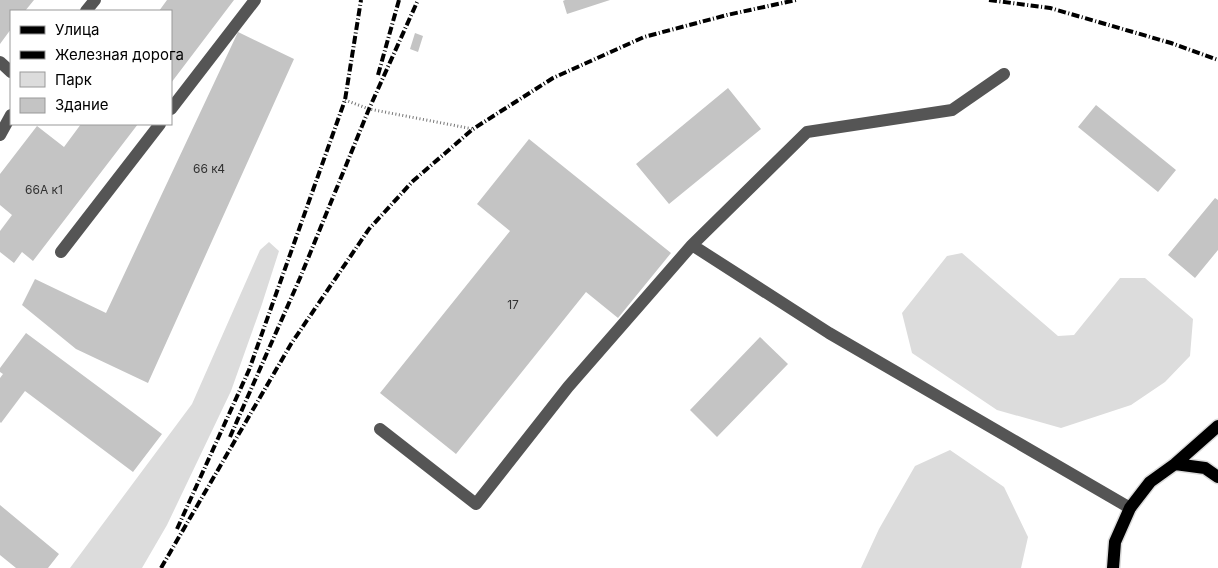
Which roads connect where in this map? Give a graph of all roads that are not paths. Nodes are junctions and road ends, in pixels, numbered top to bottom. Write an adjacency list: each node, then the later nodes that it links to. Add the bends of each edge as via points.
1 (255, 0): 5 (lane)
2 (0, 62): 3 (lane)
3 (10, 71)
4 (1004, 74): 9 (lane, via 952,110 807,132)
5 (172, 108)
6 (10, 118): 8 (lane)
7 (159, 125): 10 (lane)
8 (0, 135)
9 (692, 245): 12 (lane, via 568,387 476,504); 15 (lane, via 829,333)
10 (61, 252)
11 (1218, 426): 13 (main road)
12 (380, 429)
13 (1175, 464): 14 (main road, via 1205,468); 15 (main road, via 1150,482)
14 (1218, 476)
15 (1130, 508): 16 (main road, via 1115,542)
16 (1113, 568)

